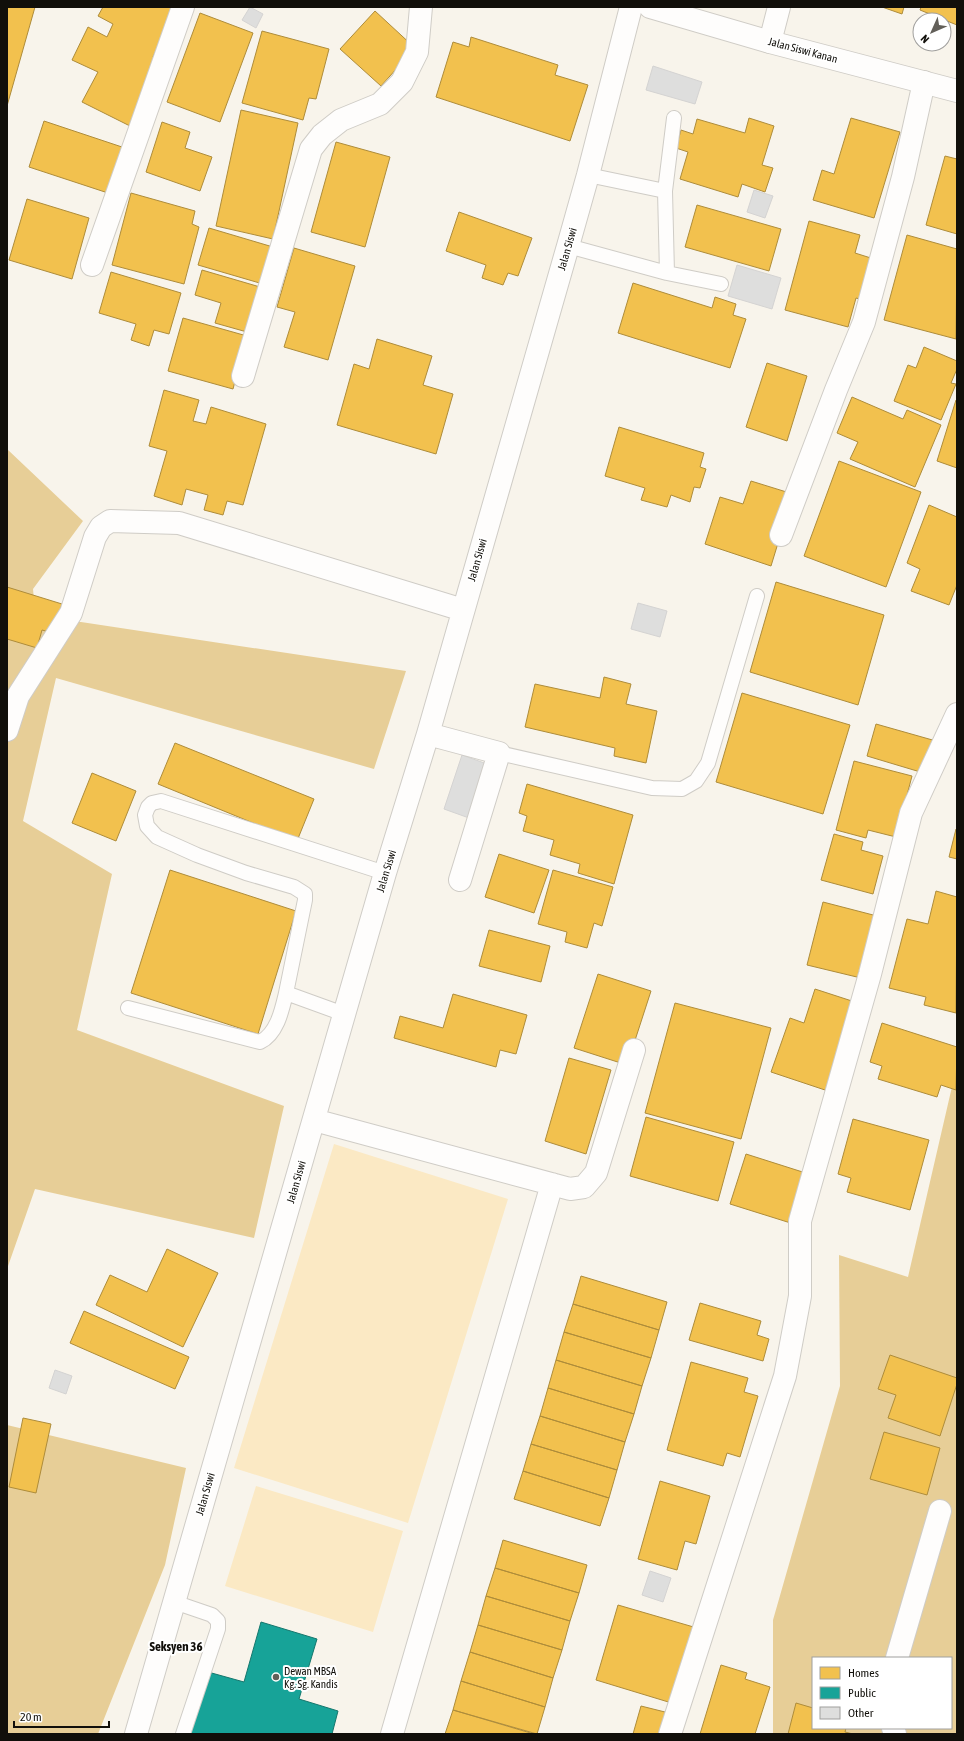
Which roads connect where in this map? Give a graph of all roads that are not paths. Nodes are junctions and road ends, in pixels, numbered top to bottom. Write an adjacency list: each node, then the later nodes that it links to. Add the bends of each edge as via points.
1 (183, 7): 13 (street)
2 (421, 7): 16 (street, via 417,52 402,82 380,104 341,120 322,135 311,149)
3 (631, 7): 10 (street, Jalan Siswi)
4 (650, 7): 6 (street, Jalan Siswi Kanan)
5 (779, 7): 6 (street)
6 (770, 42): 7 (street, Jalan Siswi Kanan)
7 (924, 82): 8 (street, Jalan Siswi Kanan); 17 (street, via 903,177 864,322)
8 (957, 91)
9 (674, 118): 11 (lane)
10 (588, 175): 11 (lane); 12 (street, Jalan Siswi)
11 (665, 191): 14 (lane)
12 (568, 246): 14 (lane); 19 (street, Jalan Siswi)
13 (92, 265)
14 (668, 273): 15 (lane)
15 (721, 284)
16 (244, 376)
17 (781, 535)
18 (757, 596): 23 (lane, via 708,763 696,781 682,789 652,788)
19 (463, 610): 21 (street, via 179,523 110,521 101,527 95,537 71,613 18,696); 22 (street, Jalan Siswi)
20 (957, 714): 38 (street, via 912,813 870,974 800,1221 800,1296 785,1376)
21 (7, 730)
22 (428, 734): 23 (street); 24 (street, Jalan Siswi)
23 (499, 753): 25 (street)
24 (386, 873): 26 (lane, via 161,801 156,801 148,807 145,815 147,826 157,837 232,868 294,887 305,894); 28 (street, Jalan Siswi)
25 (460, 880)
26 (286, 993): 27 (lane, via 282,1011 271,1034 260,1042); 28 (lane)
27 (128, 1008)
28 (344, 1014): 30 (street, Jalan Siswi)
29 (634, 1050): 31 (street, via 596,1173 584,1187 570,1189)
30 (314, 1120): 31 (street); 33 (street, Jalan Siswi)
31 (552, 1184): 37 (street)
32 (940, 1511): 34 (street)
33 (174, 1602): 35 (street, Jalan Siswi); 36 (lane, via 212,1615 218,1621 218,1629)
34 (896, 1657)
35 (136, 1734)
36 (183, 1734)
37 (392, 1734)
38 (670, 1734)

